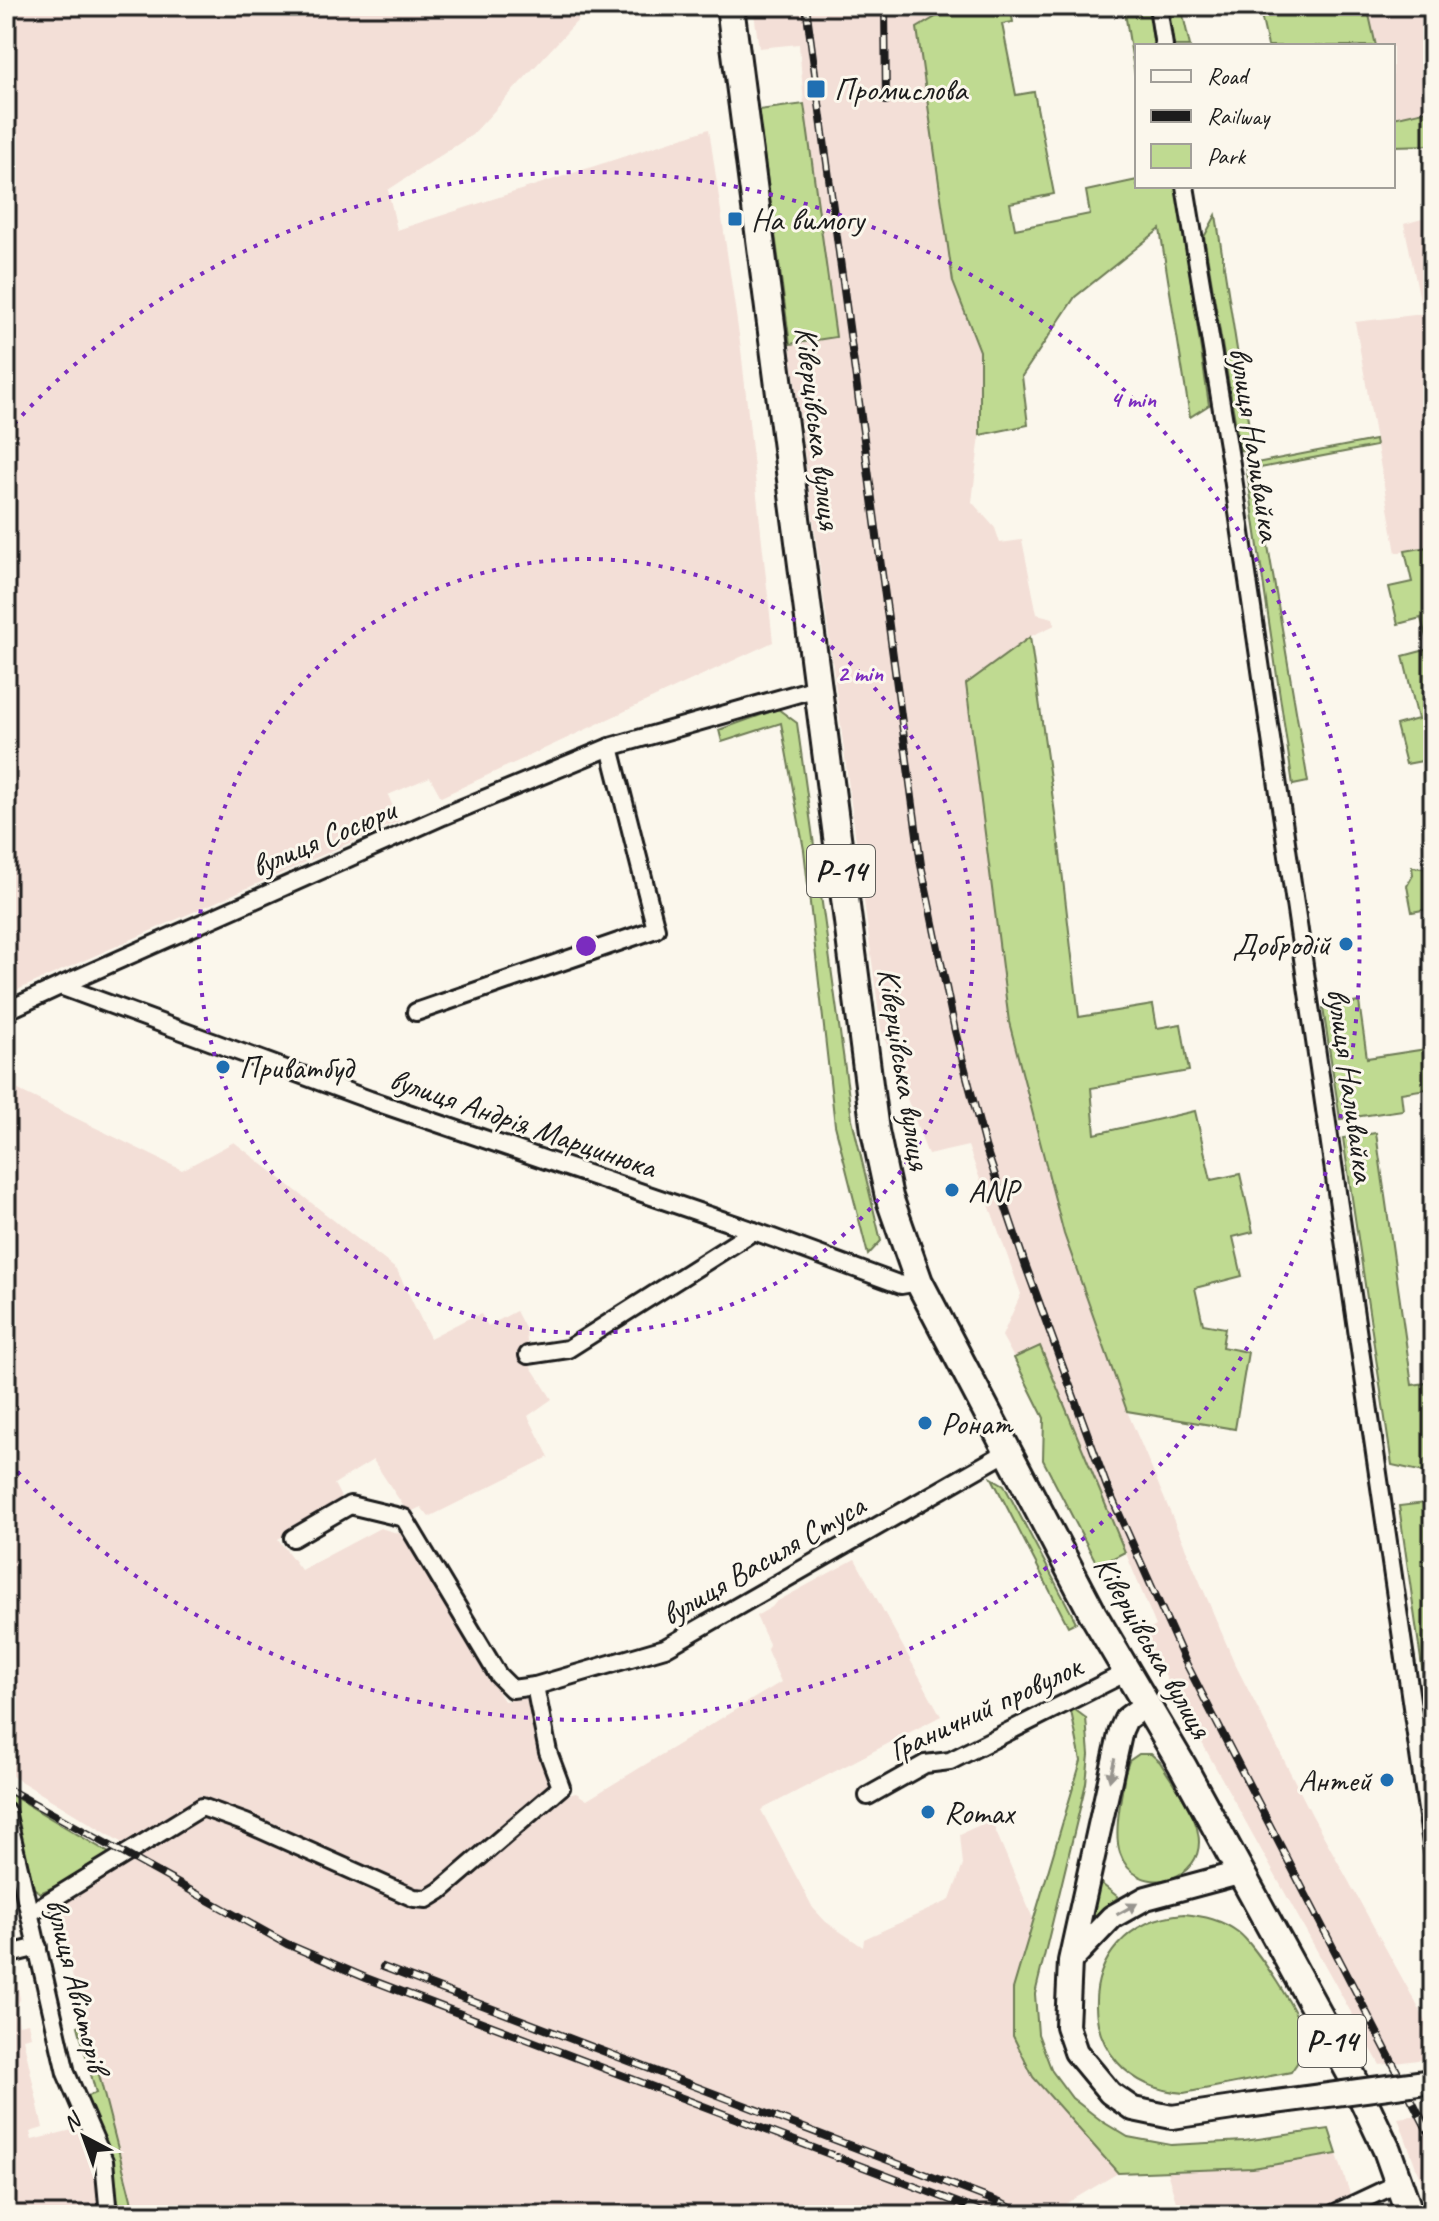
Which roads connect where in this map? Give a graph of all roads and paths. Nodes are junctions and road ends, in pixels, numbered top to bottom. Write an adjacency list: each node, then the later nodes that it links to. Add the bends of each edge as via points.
1 (730, 6): 5 (main road, Ківерцівська вулиця / Р-14)
2 (1158, 6): 3 (street)
3 (1164, 44)
4 (1185, 188): 20 (street, вулиця Наливайка, via 1231,464)
5 (817, 688): 6 (street, вулиця Сосюри); 11 (main road, Ківерцівська вулиця / Р-14, via 875,1131 889,1197)
6 (610, 747): 7 (street, вулиця Сосюри); 9 (street, via 656,929)
7 (60, 986): 8 (street); 10 (street, вулиця Андрія Марцинюка, via 370,1100)
8 (6, 1011)
9 (416, 1012)
10 (754, 1231): 11 (street, вулиця Андрія Марцинюка, via 901,1285); 12 (street, via 568,1349)
11 (919, 1282): 13 (main road, Ківерцівська вулиця / Р-14)
12 (528, 1355)
13 (1007, 1452): 15 (main road, Ківерцівська вулиця / Р-14); 16 (street, вулиця Василя Стуса, via 665,1648)
14 (293, 1538): 16 (street, via 350,1505 404,1518 498,1675 512,1689)
15 (1127, 1672): 17 (main road, Ківерцівська вулиця / Р-14); 18 (street, Граничний провулок, via 950,1761 925,1764)
16 (535, 1686): 22 (street, via 561,1787 427,1899 202,1807)
17 (1146, 1704): 21 (main road, Ківерцівська вулиця / Р-14); 25 (main road, one-way to 25, via 1126,1719 1121,1730)
18 (868, 1796)
19 (6, 1811): 22 (street, вулиця Авіаторів)
20 (1433, 1851)
21 (1239, 1873): 25 (main road, one-way to 21, via 1112,1917 1146,1898); 27 (main road, Ківерцівська вулиця / Р-14, via 1353,2078)
22 (30, 1913): 23 (street, вулиця Авіаторів)
23 (38, 1947): 24 (street); 28 (street, вулиця Авіаторів, via 66,2073 104,2161)
24 (6, 1955)
25 (1070, 1961): 26 (main road, bridge, via 1067,2026 1076,2052 1110,2093 1133,2109 1172,2117)
26 (1433, 2081)
27 (1399, 2183): 29 (street); 30 (main road, Ківерцівська вулиця / Р-14)
28 (109, 2215)
29 (1331, 2215)
30 (1410, 2215)

